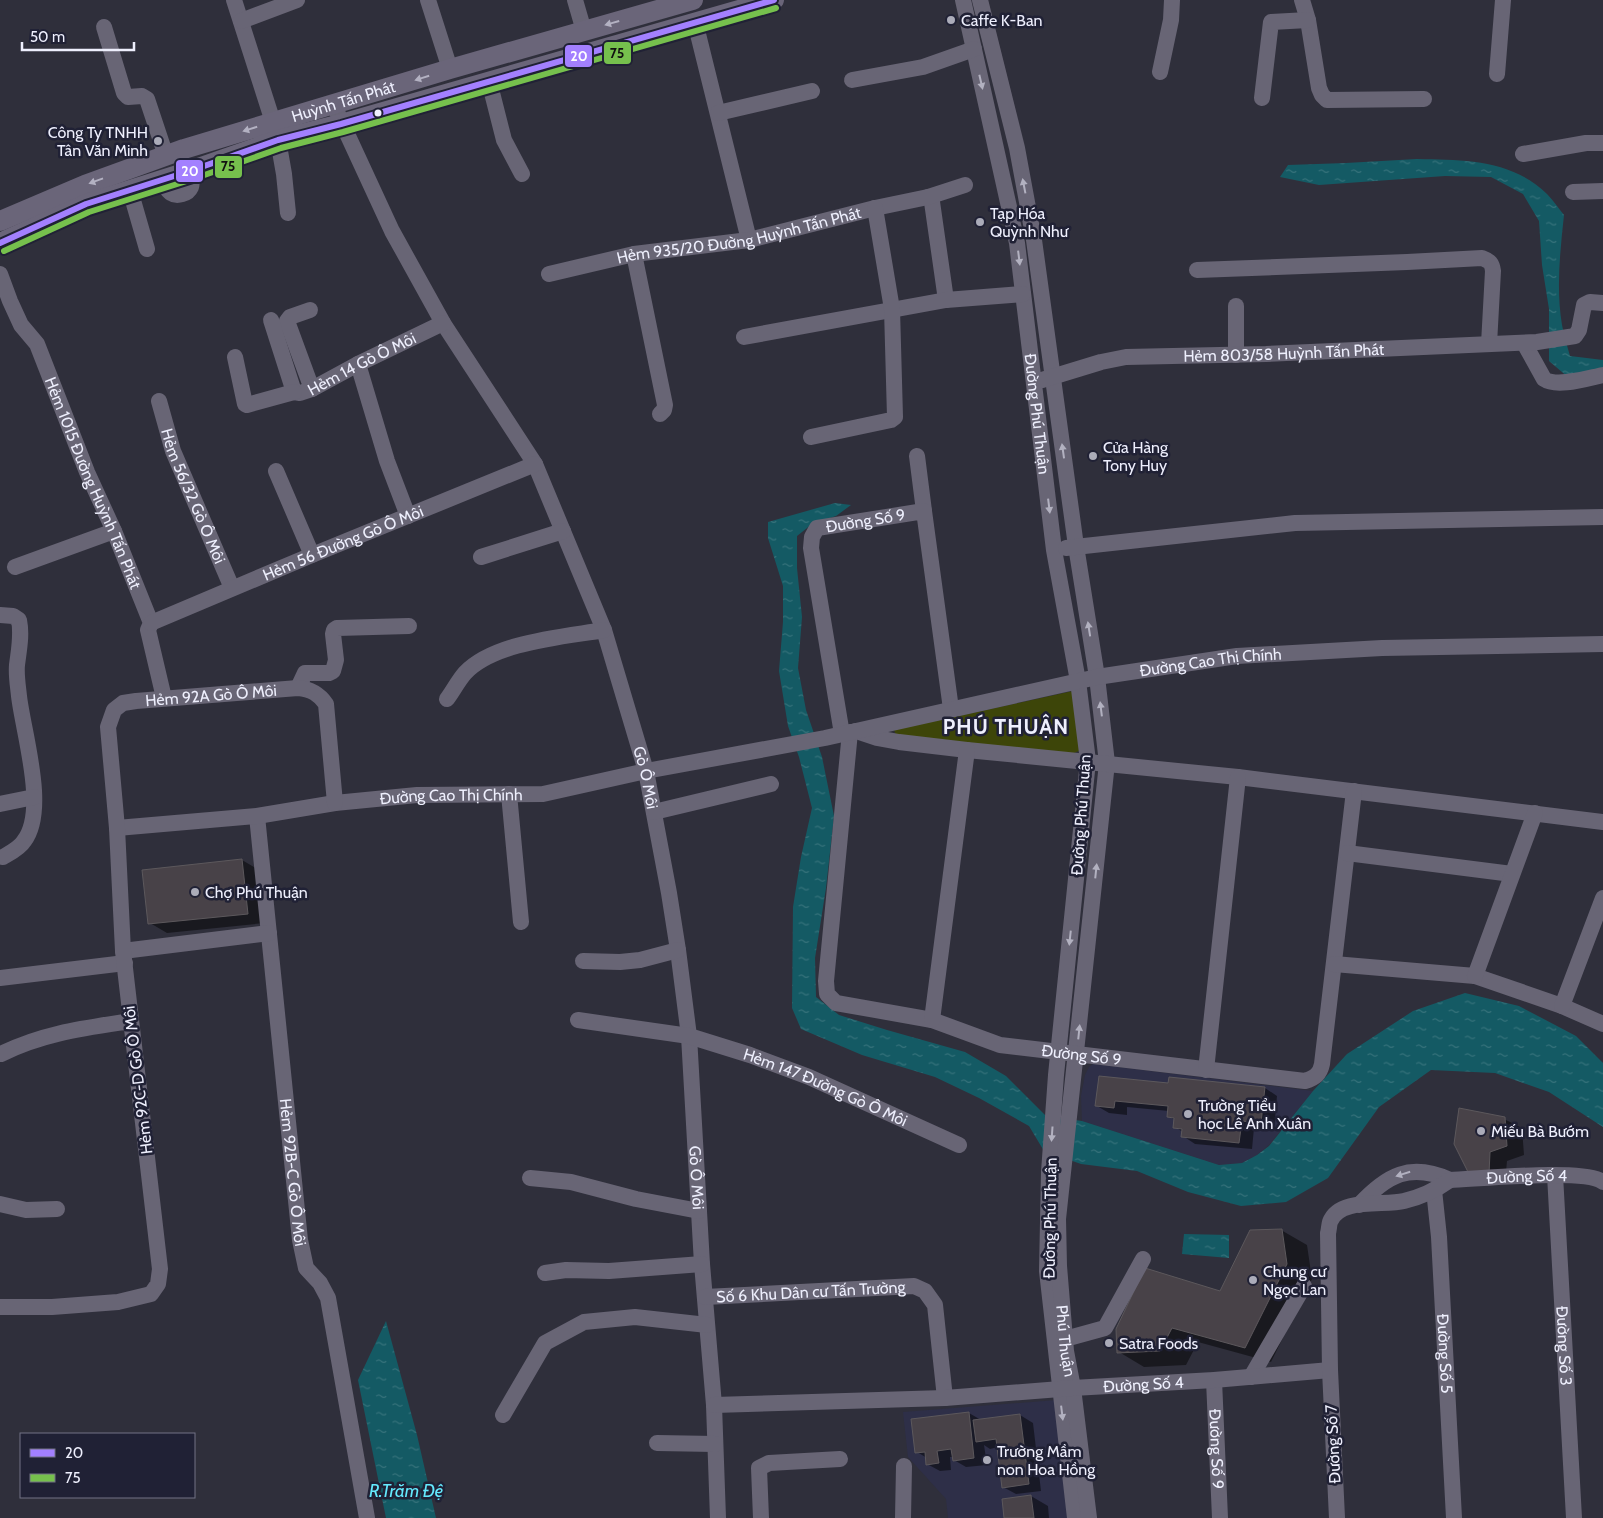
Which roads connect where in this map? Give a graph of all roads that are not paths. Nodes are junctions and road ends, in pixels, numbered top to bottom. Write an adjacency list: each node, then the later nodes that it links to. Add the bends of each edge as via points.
1 (234, 0): 14 (street)
2 (297, 0): 14 (street)
3 (428, 0): 19 (street)
4 (575, 0): 17 (street)
5 (692, 0): 12 (main road, Huỳnh Tấn Phát)
6 (774, 0): 15 (main road, Huỳnh Tấn Phát)
7 (963, 0): 18 (street, Đường Phú Thuận)
8 (980, 0): 66 (street, Đường Phú Thuận, one-way to 8, via 1034,240 1017,148)
9 (1172, 0): 20 (street)
10 (1302, 0): 13 (street)
11 (1503, 0): 21 (street)
12 (641, 7): 17 (main road, Huỳnh Tấn Phát, one-way to 17)
13 (1308, 20): 25 (street, via 1271,22); 26 (street, via 1319,88 1327,100)
14 (241, 21): 30 (street)
15 (695, 22): 23 (main road, Huỳnh Tấn Phát); 28 (street)
16 (104, 27): 32 (street, via 124,93 128,97 147,99)
17 (584, 30): 19 (main road, Huỳnh Tấn Phát)
18 (974, 50): 22 (street, via 923,67); 51 (street, Đường Phú Thuận, one-way to 51, via 1017,243)
19 (450, 69): 27 (main road, Huỳnh Tấn Phát, one-way to 27)
20 (1160, 72)
21 (1497, 74)
22 (852, 80)
23 (489, 81): 29 (main road, Huỳnh Tấn Phát); 35 (street, via 504,140)
24 (812, 91): 28 (street)
25 (1262, 98)
26 (1424, 99)
27 (334, 105): 29 (street, Gò Ô Môi); 30 (main road, Huỳnh Tấn Phát)
28 (718, 113): 44 (street)
29 (341, 124): 30 (main road, Huỳnh Tấn Phát); 58 (street, Gò Ô Môi, via 392,231)
30 (276, 131): 32 (main road, Huỳnh Tấn Phát, one-way to 32); 34 (main road, Huỳnh Tấn Phát); 42 (street)
31 (1603, 143): 33 (street)
32 (175, 153): 34 (main road); 43 (main road, Huỳnh Tấn Phát, one-way to 43, via 85,185)
33 (1523, 154)
34 (190, 171): 37 (main road, Huỳnh Tấn Phát)
35 (522, 174)
36 (965, 185): 40 (street, Hẻm 935/20 Đường Huỳnh Tấn Phát)
37 (130, 190): 45 (main road, Huỳnh Tấn Phát, via 86,204); 46 (street)
38 (1603, 191): 39 (street)
39 (1573, 192)
40 (928, 197): 41 (street, Hẻm 935/20 Đường Huỳnh Tấn Phát); 52 (street, via 932,202)
41 (875, 208): 44 (street, Hẻm 935/20 Đường Huỳnh Tấn Phát); 56 (street)
42 (288, 213)
43 (0, 221)
44 (749, 240): 47 (street, Hẻm 935/20 Đường Huỳnh Tấn Phát)
45 (0, 243)
46 (147, 249)
47 (634, 254): 50 (street, Hẻm 935/20 Đường Huỳnh Tấn Phát); 71 (street, via 665,405)
48 (1197, 270): 61 (street, via 1482,258 1492,264 1493,271)
49 (0, 274): 79 (street, Hẻm 1015 Đường Huỳnh Tấn Phát, via 21,325 37,344 87,472)
50 (549, 274)
51 (1023, 294): 52 (street); 67 (street, Đường Phú Thuận)
52 (946, 300): 56 (street)
53 (1603, 303): 60 (street, Hẻm 803/58 Huỳnh Tấn Phát, via 1584,305 1578,334)
54 (1236, 306): 62 (street)
55 (310, 310): 68 (street, via 290,317 288,321)
56 (892, 310): 59 (street); 72 (street, via 895,417)
57 (271, 320): 69 (street, Hẻm 14 Gò Ô Môi)
58 (443, 323): 64 (street, Hẻm 14 Gò Ô Môi); 74 (street, Gò Ô Môi)
59 (744, 338)
60 (1531, 342): 61 (street, Hẻm 803/58 Huỳnh Tấn Phát); 65 (street, via 1547,381 1564,382)
61 (1489, 344): 62 (street, Hẻm 803/58 Huỳnh Tấn Phát)
62 (1236, 355): 66 (street, Hẻm 803/58 Huỳnh Tấn Phát, via 1126,357)
63 (235, 357): 69 (street, via 247,405)
64 (358, 364): 68 (street, Hẻm 14 Gò Ô Môi); 77 (street, via 387,461)
65 (1603, 375)
66 (1052, 377): 67 (street, Hẻm 803/58 Huỳnh Tấn Phát); 81 (street, Đường Phú Thuận, one-way to 66)
67 (1034, 382): 82 (street, Đường Phú Thuận, one-way to 82)
68 (312, 389): 69 (street, Hẻm 14 Gò Ô Môi)
69 (294, 392)
70 (159, 401): 86 (street, Hẻm 56/32 Gò Ô Môi, via 173,451)
71 (660, 414)
72 (811, 437)
73 (917, 456): 76 (street)
74 (535, 464): 77 (street, Hẻm 56 Đường Gò Ô Môi); 80 (street, Gò Ô Môi)
75 (276, 471): 83 (street)
76 (924, 511): 97 (street, Đường Số 9); 98 (street, Đường Số 9, via 817,528 812,537 810,548)
77 (408, 516): 83 (street, Hẻm 56 Đường Gò Ô Môi)
78 (1603, 517): 81 (street, via 1295,523)
79 (114, 531): 85 (street); 88 (street, Hẻm 1015 Đường Huỳnh Tấn Phát)
80 (563, 531): 84 (street); 90 (street, Gò Ô Môi)
81 (1076, 546): 82 (street); 92 (street, Đường Phú Thuận, one-way to 81)
82 (1054, 550): 93 (street, Đường Phú Thuận)
83 (312, 555): 86 (street, Hẻm 56 Đường Gò Ô Môi)
84 (482, 557)
85 (15, 567)
86 (232, 588): 88 (street, Hẻm 56 Đường Gò Ô Môi)
87 (0, 615): 107 (street, via 13,616 18,620 21,631 17,668 19,696)
88 (151, 623): 95 (street, Hẻm 1015 Đường Huỳnh Tấn Phát, via 148,630)
89 (410, 626): 94 (street, via 337,628 333,634 336,660 333,670 305,673)
90 (604, 630): 96 (street, via 514,646 488,656 465,673); 102 (street, Gò Ô Môi)
91 (1603, 644): 92 (street, Đường Cao Thị Chính, via 1382,648 1236,656)
92 (1096, 677): 93 (street, Đường Cao Thị Chính); 101 (street, Đường Phú Thuận, one-way to 92)
93 (1078, 681): 97 (street, Đường Cao Thị Chính); 100 (street, Đường Phú Thuận)
94 (298, 688): 95 (street, Hẻm 92A Gò Ô Môi); 108 (street, Hẻm 92A Gò Ô Môi, via 309,688 326,704)
95 (164, 698): 114 (street, Hẻm 92A Gò Ô Môi, via 124,704 110,717 108,727)
96 (447, 699)
97 (951, 709): 98 (street, Đường Cao Thị Chính)
98 (849, 733): 99 (street); 102 (street, Đường Cao Thị Chính); 129 (street, Đường Số 9, via 827,994 836,1003)
99 (967, 750): 100 (street); 129 (street)
100 (1088, 761): 101 (street); 133 (street, Đường Phú Thuận, one-way to 133)
101 (1108, 763): 103 (street); 135 (street, Đường Phú Thuận, one-way to 101)
102 (646, 771): 106 (street, Đường Cao Thị Chính, via 543,794); 110 (street, Gò Ô Môi)
103 (1238, 777): 105 (street); 136 (street)
104 (771, 784): 110 (street)
105 (1354, 791): 111 (street); 115 (street, Đường Số 9)
106 (510, 794): 108 (street, Đường Cao Thị Chính, via 417,795); 119 (street)
107 (34, 797): 109 (street); 116 (street, via 30,832 24,843)
108 (335, 803): 112 (street, Đường Cao Thị Chính)
109 (0, 804)
110 (654, 812): 121 (street, Gò Ô Môi)
111 (1535, 814): 113 (street); 117 (street)
112 (256, 816): 114 (street, Đường Cao Thị Chính); 120 (street, Hẻm 92B-C Gò Ô Môi)
113 (1603, 822)
114 (117, 828): 122 (street, Hẻm 92C-D Gò Ô Môi)
115 (1347, 853): 117 (street); 124 (street, Đường Số 9)
116 (3, 857)
117 (1512, 874): 125 (street)
118 (1603, 898): 127 (street)
119 (521, 922)
120 (269, 933): 122 (street); 167 (street, Hẻm 92B-C Gò Ô Môi, via 302,1257 306,1268 328,1298)
121 (678, 950): 123 (street, via 620,962); 132 (street, Gò Ô Môi)
122 (124, 957): 126 (street); 130 (street, Hẻm 92C-D Gò Ô Môi)
123 (583, 961)
124 (1334, 964): 125 (street); 136 (street, Đường Số 9, via 1322,1064 1314,1078 1305,1081)
125 (1475, 976): 127 (street)
126 (0, 978)
127 (1562, 1006): 131 (street)
128 (578, 1020): 132 (street, Hẻm 147 Đường Gò Ô Môi)
129 (932, 1020): 133 (street, Đường Số 9, via 1000,1045)
130 (131, 1021): 134 (street, via 65,1031 23,1043); 153 (street, Hẻm 92C-D Gò Ô Môi, via 160,1269 158,1284 151,1294 118,1302)
131 (1603, 1024)
132 (689, 1036): 137 (street, Hẻm 147 Đường Gò Ô Môi, via 809,1077); 147 (street, Gò Ô Môi)
133 (1058, 1052): 135 (street, Đường Số 9); 138 (street, Đường Phú Thuận, one-way to 138)
134 (1, 1054)
135 (1077, 1055): 136 (street, Đường Số 9); 138 (street, Đường Phú Thuận, via 1072,1098)
136 (1206, 1070)
137 (959, 1145)
138 (1056, 1173): 155 (street, Phú Thuận); 159 (street, Đường Phú Thuận, via 1047,1271)
139 (1555, 1175): 141 (street, Đường Số 4); 142 (street, Đường Số 4, via 1589,1176); 176 (street, Đường Số 3)
140 (530, 1178): 147 (street, via 572,1182)
141 (1450, 1180): 143 (street, Đường Số 4); 145 (street, Đường Số 4, one-way to 145, via 1412,1171 1384,1181)
142 (1603, 1182)
143 (1434, 1190): 145 (street, Đường Số 4, via 1403,1201); 175 (street, Đường Số 5)
144 (0, 1204): 146 (street, via 26,1210)
145 (1359, 1205): 156 (street, Đường Số 4, via 1338,1211 1330,1221)
146 (57, 1209)
147 (699, 1211): 149 (street, Gò Ô Môi)
148 (1143, 1259): 155 (street, via 1105,1328)
149 (702, 1264): 150 (street); 152 (street, Gò Ô Môi)
150 (545, 1273)
151 (1304, 1286): 157 (street)
152 (705, 1297): 154 (street, Gò Ô Môi); 160 (street, Số 6 Khu Dân cư Tấn Trường, via 914,1286 925,1291 935,1305)
153 (0, 1306)
154 (707, 1324): 161 (street, Gò Ô Môi); 162 (street, via 635,1317 584,1322 545,1343)
155 (1065, 1339): 159 (street, Phú Thuận)
156 (1330, 1370): 157 (street, Đường Số 4); 174 (street, Đường Số 7)
157 (1251, 1377): 158 (street, Đường Số 4)
158 (1214, 1380): 159 (street, Đường Số 4); 173 (street, Đường Số 9)
159 (1066, 1388): 160 (street, Đường Số 4); 171 (street, Đường Phú Thuận, one-way to 171); 172 (street, Đường Phú Thuận)
160 (945, 1398): 161 (street, Đường Số 4)
161 (714, 1405): 164 (street, Gò Ô Môi)
162 (503, 1414)
163 (657, 1443): 164 (street)
164 (715, 1444): 168 (street, Gò Ô Môi)
165 (840, 1459): 169 (street, via 769,1463 759,1468)
166 (904, 1466): 170 (street)
167 (367, 1518)
168 (718, 1518)
169 (760, 1518)
170 (903, 1518)
171 (1075, 1518)
172 (1089, 1518)
173 (1220, 1518)
174 (1337, 1518)
175 (1454, 1518)
176 (1574, 1518)

